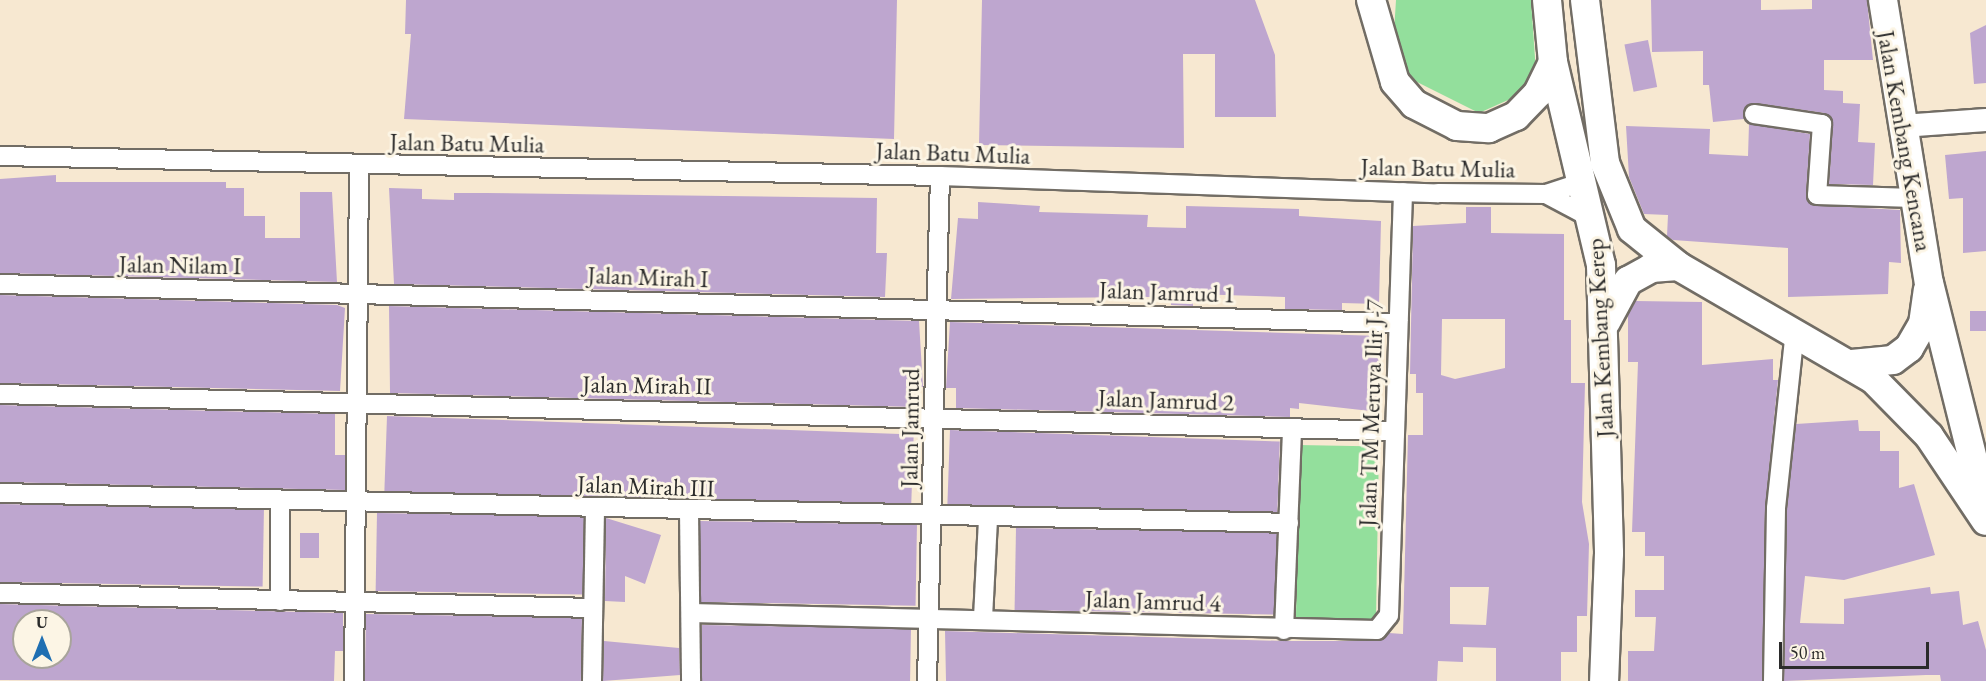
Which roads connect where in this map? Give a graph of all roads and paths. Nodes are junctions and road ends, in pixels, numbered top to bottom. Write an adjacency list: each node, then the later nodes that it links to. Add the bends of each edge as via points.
1 (1371, 0): 5 (main road, via 1395,82 1414,104 1457,126 1489,128 1516,116 1538,93)
2 (1547, 0): 5 (main road, Jalan Kembang Kerep)
3 (1585, 0): 17 (main road, via 1595,110 1618,205 1639,238)
4 (1884, 1): 8 (main road, Jalan Kembang Kencana)
5 (1553, 62): 12 (main road, Jalan Kembang Kerep)
6 (1754, 114): 15 (street, via 1822,124 1817,195)
7 (1986, 120): 8 (street)
8 (1902, 126): 15 (main road, Jalan Kembang Kencana)
9 (0, 156): 10 (street, Jalan Batu Mulia)
10 (359, 165): 11 (street, Jalan Batu Mulia); 20 (street, Jalan Batu Mulia)
11 (940, 176): 13 (street, Jalan Batu Mulia); 21 (street, Jalan Jamrud)
12 (1584, 182): 14 (street, Jalan Batu Mulia); 16 (main road, Jalan Kembang Kerep)
13 (1403, 192): 14 (street, Jalan Batu Mulia); 22 (street, Jalan TM Meruya Ilir J-7)
14 (1546, 194): 16 (street, Jalan Batu Mulia)
15 (1914, 198): 18 (main road, Jalan Kembang Kencana)
16 (1593, 219): 24 (main road, Jalan Kembang Kerep, via 1601,265)
17 (1678, 266): 23 (main road); 24 (main road, via 1651,268 1628,281 1611,307)
18 (1929, 283): 25 (main road, Jalan Kembang Kencana, via 1926,314 1910,348 1884,362); 35 (main road, Jalan Kembang Kencana)
19 (0, 284): 20 (street, Jalan Nilam I)
20 (359, 293): 21 (street, Jalan Mirah I); 27 (street, Jalan Batu Mulia)
21 (935, 310): 22 (street, Jalan Jamrud 1); 28 (street, Jalan Jamrud)
22 (1398, 323): 30 (street, Jalan TM Meruya Ilir J-7)
23 (1795, 331): 25 (main road); 55 (street, via 1776,507)
24 (1602, 348): 54 (main road, Jalan Kembang Kerep, via 1609,553)
25 (1852, 364): 39 (main road, via 1913,417)
26 (0, 394): 27 (street, Jalan Mirah II)
27 (358, 402): 28 (street, Jalan Mirah II); 33 (street, Jalan Batu Mulia)
28 (935, 416): 29 (street, Jalan Jamrud 2); 37 (street, Jalan Jamrud)
29 (1292, 428): 30 (street, Jalan Jamrud 2); 40 (street)
30 (1395, 431): 49 (street, Jalan TM Meruya Ilir J-7, via 1389,615)
31 (0, 493): 32 (street, Jalan Mirah III)
32 (280, 502): 33 (street, Jalan Mirah III); 42 (street)
33 (358, 503): 34 (street, Jalan Mirah III); 43 (street, Jalan Batu Mulia)
34 (595, 508): 36 (street, Jalan Mirah III); 44 (street)
35 (1986, 511)
36 (689, 512): 37 (street, Jalan Mirah III); 45 (street)
37 (932, 518): 38 (street, Jalan Mirah III); 46 (street, Jalan Jamrud)
38 (988, 519): 40 (street, Jalan Mirah III); 47 (street)
39 (1986, 520)
40 (1289, 523): 48 (street)
41 (0, 593): 42 (street)
42 (280, 601): 43 (street)
43 (356, 603): 44 (street); 50 (street, Jalan Batu Mulia)
44 (593, 609): 51 (street)
45 (692, 613): 46 (street, Jalan Jamrud 4); 52 (street)
46 (928, 616): 47 (street, Jalan Jamrud 4); 53 (street, Jalan Jamrud)
47 (983, 618): 48 (street, Jalan Jamrud 4)
48 (1284, 630): 49 (street, Jalan Jamrud 4)
49 (1377, 630)
50 (354, 681)
51 (592, 681)
52 (691, 681)
53 (927, 681)
54 (1604, 681)
55 (1773, 681)

